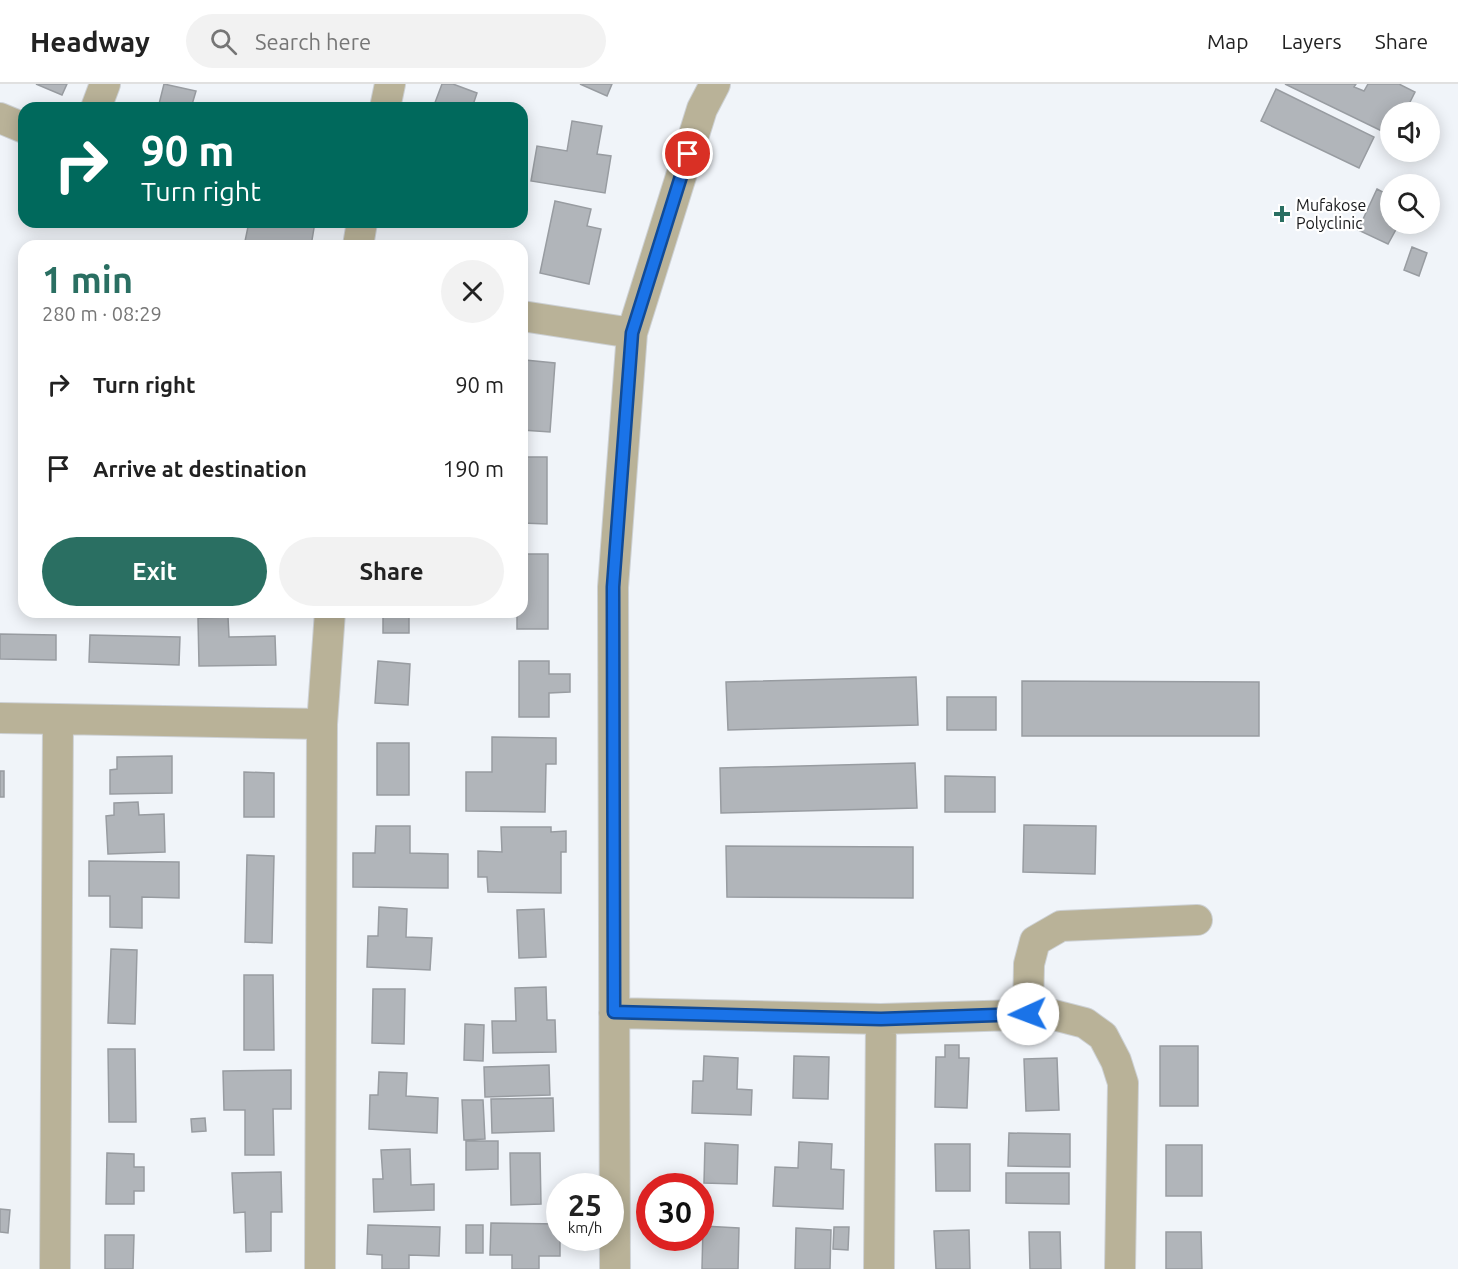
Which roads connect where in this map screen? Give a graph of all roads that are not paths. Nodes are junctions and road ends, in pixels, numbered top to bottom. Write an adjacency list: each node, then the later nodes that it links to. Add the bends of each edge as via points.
1 (105, 84): 4 (street)
2 (390, 84): 5 (street)
3 (715, 84): 9 (street, via 702,109)
4 (98, 102)
5 (386, 102)
6 (0, 118): 7 (street)
7 (18, 126)
8 (528, 317): 9 (street)
9 (632, 333): 15 (street, via 613,587)
10 (330, 618): 13 (street)
11 (0, 718): 12 (street)
12 (58, 719): 13 (street); 18 (street)
13 (322, 724): 19 (street)
14 (1197, 920): 16 (street, via 1061,926 1035,941 1029,964)
15 (614, 1012): 17 (street); 20 (street)
16 (1028, 1014): 17 (street); 22 (street, via 1050,1014 1085,1023 1103,1036 1116,1061 1123,1083)
17 (881, 1019): 21 (street)
18 (55, 1269)
19 (320, 1269)
20 (615, 1269)
21 (879, 1269)
22 (1120, 1269)

